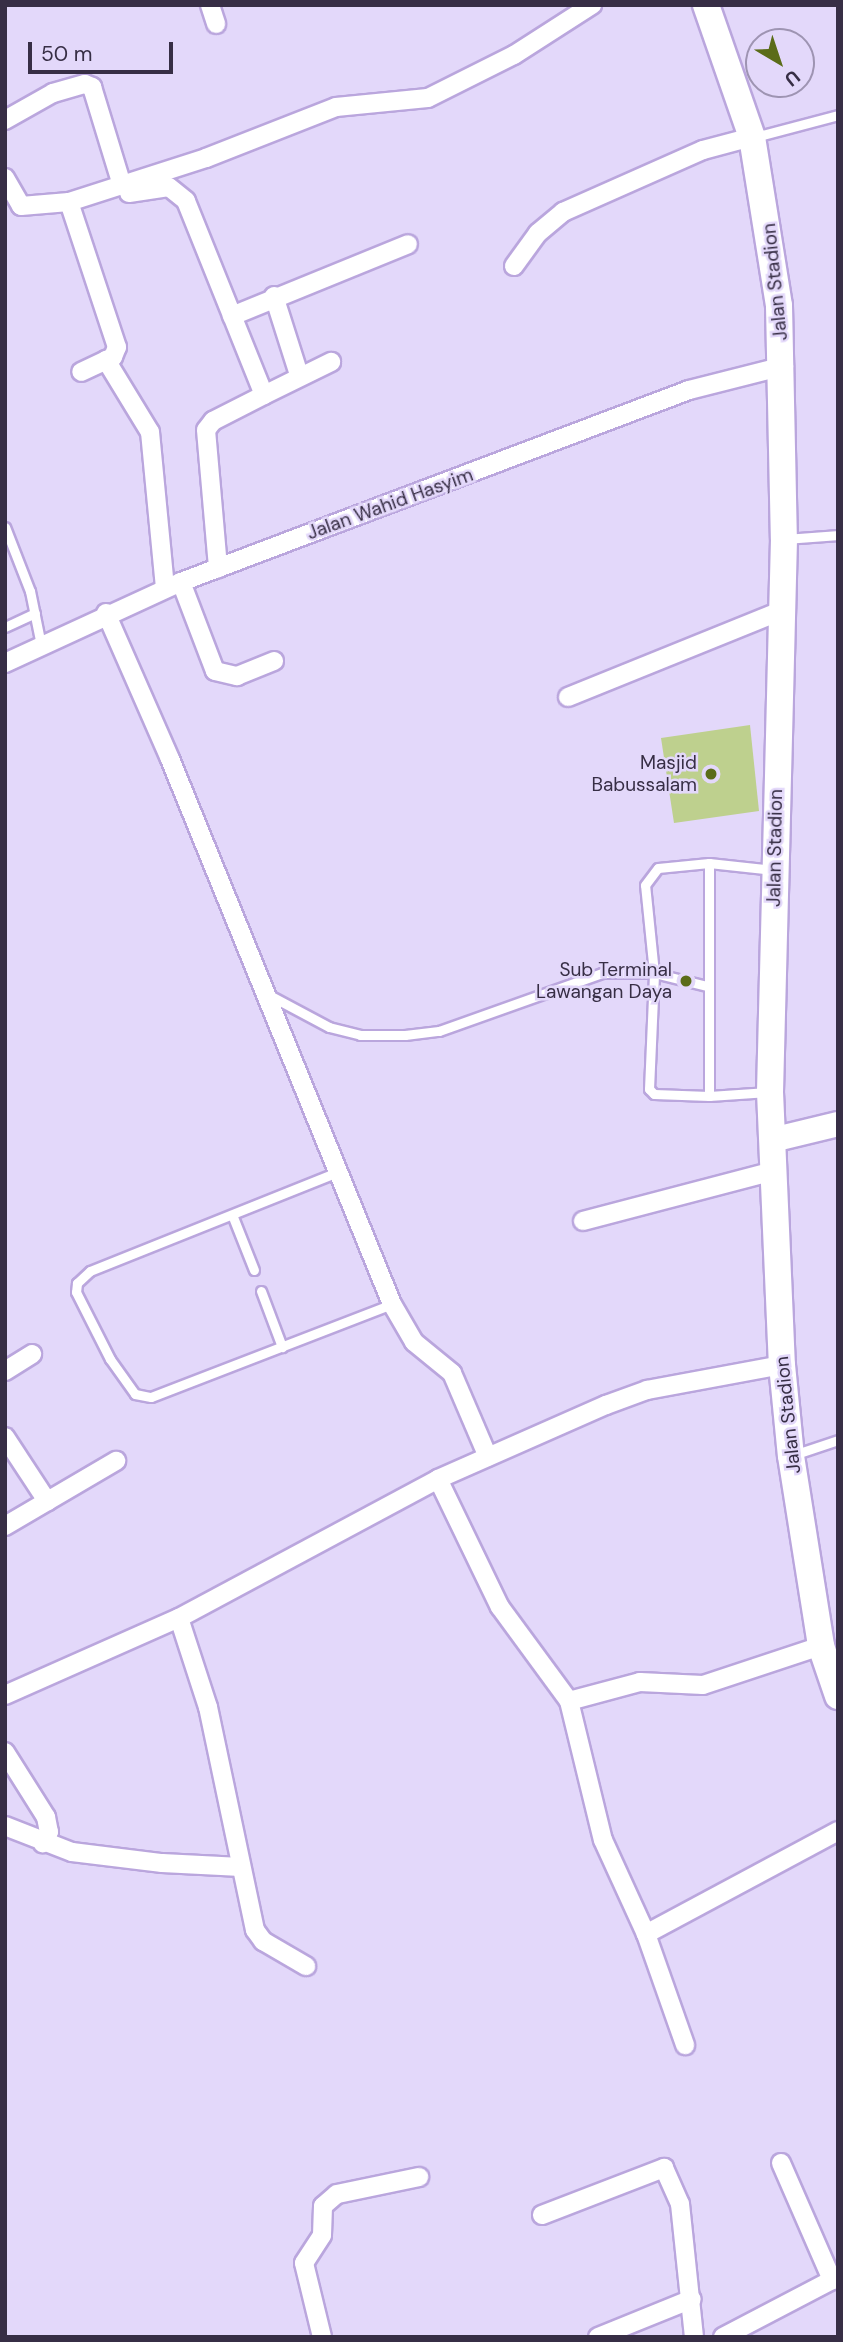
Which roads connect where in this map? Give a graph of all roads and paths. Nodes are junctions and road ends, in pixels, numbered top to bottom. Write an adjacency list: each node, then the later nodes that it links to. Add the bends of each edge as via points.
1 (210, 5): 4 (street)
2 (592, 5): 9 (street, via 514,55 428,98 336,107 206,159)
3 (706, 5): 7 (main road, Jalan Stadion)
4 (216, 24)
5 (838, 115): 7 (lane)
6 (5, 120): 9 (street, via 53,93 85,84 92,87)
7 (752, 137): 13 (street, via 670,163 563,212 538,233); 18 (main road, Jalan Stadion, via 766,203)
8 (5, 178): 10 (street, via 21,205)
9 (122, 185): 10 (street)
10 (69, 202): 16 (street, via 117,347 117,353)
11 (87, 208): 15 (street, via 134,192 169,187 178,192)
12 (408, 244): 14 (street)
13 (514, 267)
14 (274, 296): 15 (street); 20 (street)
15 (232, 316): 21 (street)
16 (106, 360): 19 (street); 26 (street, via 150,432)
17 (331, 362): 20 (street)
18 (784, 366): 24 (main road, Jalan Stadion); 25 (street, Jalan Wahid Hasyim, via 689,390)
19 (81, 372)
20 (299, 375): 21 (street)
21 (264, 396): 25 (street, via 213,421 206,430)
22 (5, 527): 28 (lane)
23 (838, 536): 24 (lane)
24 (784, 539): 27 (main road, Jalan Stadion)
25 (218, 568): 26 (street, Jalan Wahid Hasyim)
26 (173, 585): 29 (street, Jalan Wahid Hasyim); 32 (street, via 215,671 237,676)
27 (781, 611): 34 (street); 36 (main road, Jalan Stadion)
28 (35, 613): 30 (lane); 31 (lane)
29 (106, 613): 31 (street, Jalan Wahid Hasyim); 39 (street)
30 (5, 627)
31 (41, 645): 33 (street, Jalan Wahid Hasyim)
32 (274, 661)
33 (5, 663)
34 (568, 697)
35 (709, 863): 36 (lane); 37 (lane, via 658,868 649,876 645,886); 38 (lane)
36 (774, 870): 40 (main road, Jalan Stadion)
37 (654, 973): 38 (lane); 39 (lane, via 603,973 439,1031 405,1035 360,1035 329,1027); 41 (lane, via 649,1089 654,1094)
38 (707, 986): 41 (lane)
39 (268, 994): 44 (street)
40 (770, 1092): 41 (lane); 43 (main road, Jalan Stadion)
41 (709, 1096)
42 (838, 1124): 43 (main road)
43 (772, 1140): 45 (main road, Jalan Stadion)
44 (340, 1171): 46 (lane); 50 (street)
45 (774, 1171): 47 (street); 53 (main road, Jalan Stadion)
46 (233, 1216): 48 (lane); 51 (lane, via 82,1275 76,1292 110,1359 135,1394 151,1398)
47 (583, 1221)
48 (254, 1270)
49 (261, 1292): 51 (lane)
50 (392, 1304): 51 (lane); 58 (street, via 414,1342 452,1373)
51 (282, 1347)
52 (32, 1354): 54 (street)
53 (782, 1365): 57 (main road, Jalan Stadion); 58 (street, via 647,1390)
54 (5, 1371)
55 (5, 1437): 61 (street)
56 (838, 1440): 57 (lane)
57 (791, 1456): 64 (main road, Jalan Stadion)
58 (488, 1457): 60 (street)
59 (116, 1461): 61 (street)
60 (439, 1479): 63 (street); 67 (street, via 500,1607)
61 (47, 1501): 62 (street)
62 (5, 1526)
63 (179, 1618): 65 (street); 72 (street, via 208,1707)
64 (821, 1646): 66 (main road, Jalan Stadion); 67 (street, via 703,1685 640,1682)
65 (5, 1695)
66 (838, 1696)
67 (569, 1701): 73 (street, via 603,1840)
68 (5, 1752): 71 (street, via 49,1824)
69 (5, 1826): 71 (street)
70 (838, 1831): 73 (street)
71 (43, 1843): 72 (street, via 151,1862)
72 (241, 1867): 74 (street, via 255,1930 263,1941)
73 (646, 1934): 75 (street)
74 (306, 1966)
75 (685, 2045)
76 (781, 2163): 79 (street)
77 (419, 2177): 81 (street, via 337,2194 323,2206 322,2235 304,2263)
78 (542, 2215): 80 (street, via 664,2168 680,2204)
79 (835, 2279): 84 (street)
80 (692, 2299): 82 (street); 83 (street)
81 (322, 2337)
82 (598, 2337)
83 (694, 2337)
84 (723, 2337)

